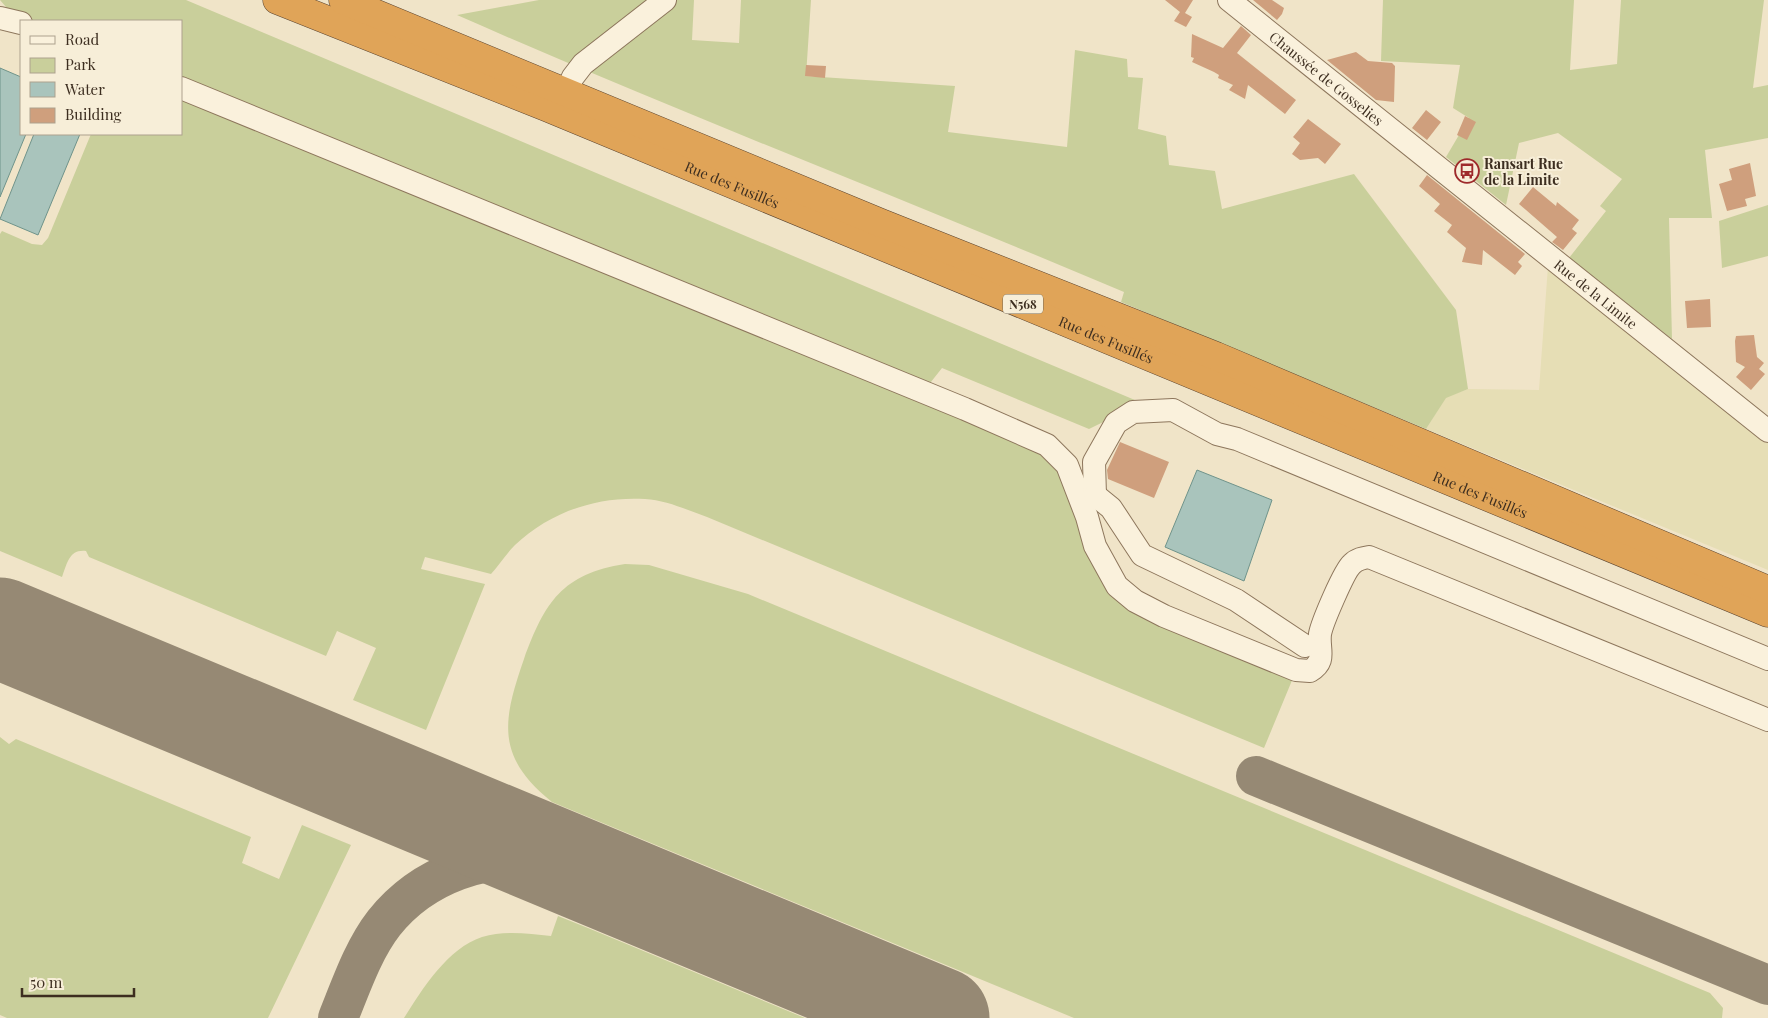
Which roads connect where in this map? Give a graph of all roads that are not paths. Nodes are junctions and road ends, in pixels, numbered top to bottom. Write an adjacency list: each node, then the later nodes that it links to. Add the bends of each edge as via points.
1 (277, 0): 13 (highway, Rue des Fusillés / N568, via 564,114)
2 (344, 0): 8 (highway, Rue des Fusillés / N568)
3 (665, 0): 8 (street, via 584,64)
4 (1229, 0): 9 (street, Chaussée de Gosselies)
5 (0, 18): 6 (street)
6 (20, 22)
7 (182, 88): 11 (street, via 965,408 1047,445 1067,465)
8 (566, 92): 12 (highway, Rue des Fusillés / N568, via 881,223 1216,356)
9 (1425, 157): 10 (street, Rue de la Limite)
10 (1768, 431)
11 (1088, 498): 14 (street, via 1111,508 1142,555 1236,600); 15 (street, via 1094,462 1116,423 1133,412 1173,410 1217,434 1237,439 1377,496); 16 (street, via 1095,546 1117,586 1135,601 1296,670 1310,671 1320,663 1321,632 1343,576 1352,564 1370,557)
12 (1768, 590)
13 (1768, 613)
14 (1305, 646)
15 (1768, 659)
16 (1768, 720)

